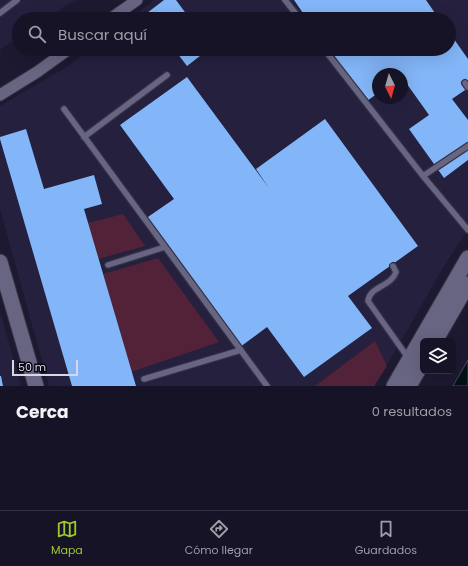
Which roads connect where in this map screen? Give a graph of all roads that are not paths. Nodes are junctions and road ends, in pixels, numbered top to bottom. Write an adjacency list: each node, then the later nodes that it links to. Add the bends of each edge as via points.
1 (17, 0): 6 (lane)
2 (137, 0): 4 (street)
3 (285, 0): 5 (lane)
4 (120, 12)
5 (294, 12)
6 (0, 13)
7 (59, 56): 10 (street)
8 (329, 56): 14 (lane)
9 (167, 75): 12 (lane)
10 (0, 95)
11 (64, 109): 12 (lane)
12 (84, 136): 16 (lane)
13 (468, 146): 14 (lane)
14 (423, 176): 15 (lane)
15 (468, 230)
16 (165, 247): 19 (lane); 23 (lane)
17 (468, 258): 24 (main road)
18 (0, 262): 26 (main road)
19 (108, 265)
20 (393, 266): 24 (lane, via 396,272 392,279 371,293 368,301)
21 (468, 284): 22 (main road)
22 (437, 338)
23 (241, 350): 25 (lane); 27 (lane)
24 (417, 364): 28 (main road); 29 (main road)
25 (144, 379)
26 (33, 385)
27 (266, 386)
28 (394, 386)
29 (409, 386)

